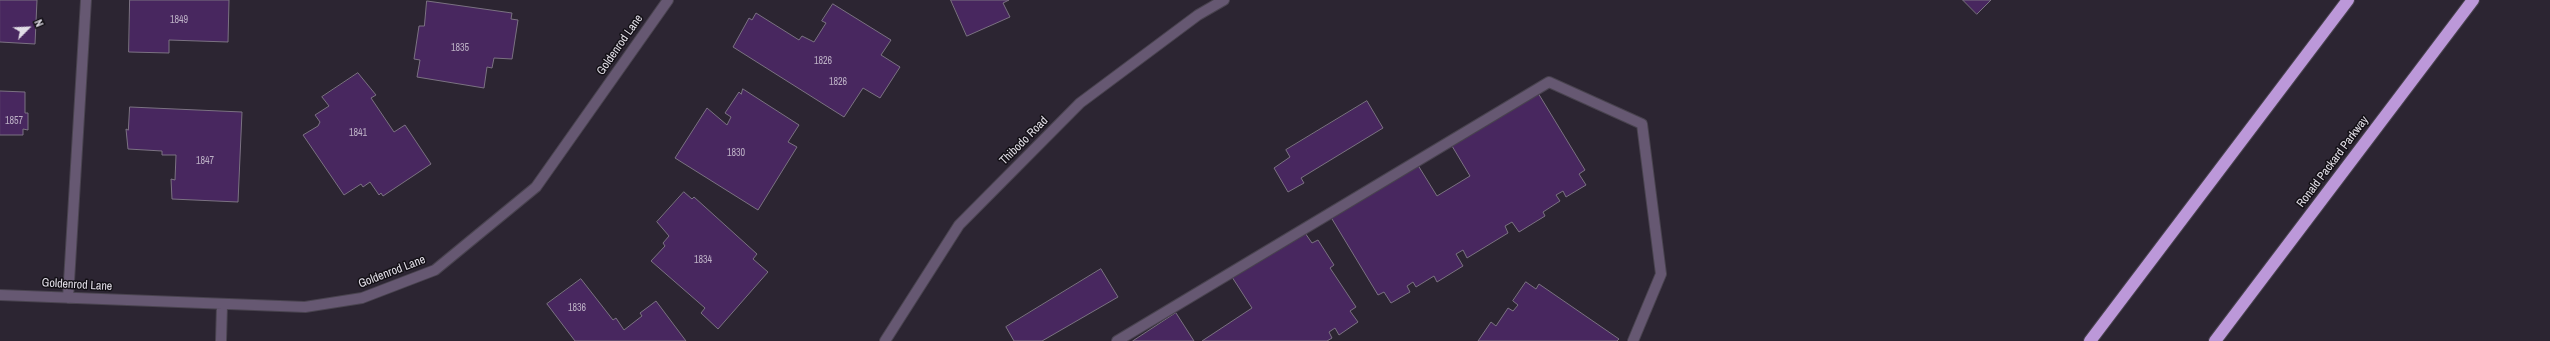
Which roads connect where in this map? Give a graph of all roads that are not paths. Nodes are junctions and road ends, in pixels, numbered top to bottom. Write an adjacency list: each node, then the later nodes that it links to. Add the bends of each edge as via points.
1 (86, 0): 7 (street)
2 (668, 0): 8 (street, Goldenrod Lane, via 536,186 435,270 362,298 305,307)
3 (1224, 0): 10 (street, Thibodo Road, via 1198,15 1080,103 959,226)
4 (2348, 0): 13 (highway)
5 (2473, 0): 14 (highway, Ronald Packard Parkway)
6 (0, 295): 7 (street, Goldenrod Lane)
7 (68, 298): 8 (street, Goldenrod Lane)
8 (222, 305): 9 (street)
9 (221, 341)
10 (885, 341)
11 (1117, 341): 12 (street, via 1549,82 1642,124 1661,274)
12 (1634, 341)
13 (2090, 341)
14 (2215, 341)

